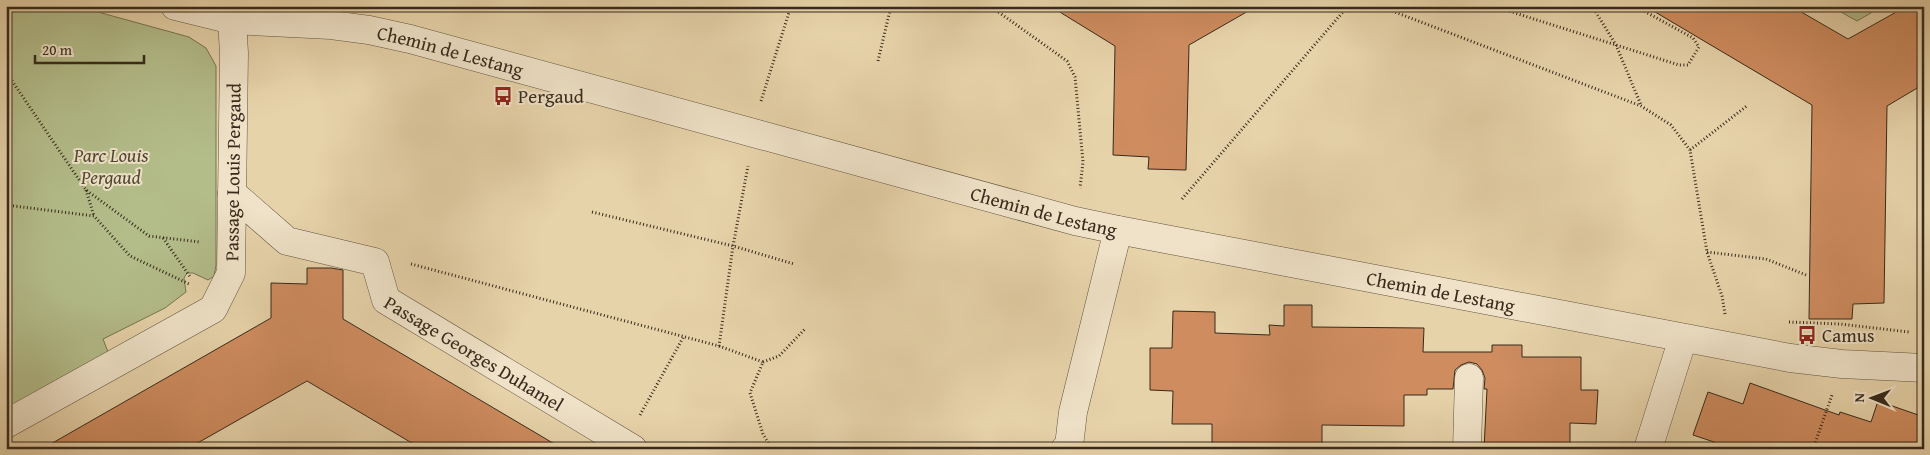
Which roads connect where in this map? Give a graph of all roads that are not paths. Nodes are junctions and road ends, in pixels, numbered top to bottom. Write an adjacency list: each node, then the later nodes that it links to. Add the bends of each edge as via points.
1 (175, 6): 2 (street, Chemin de Lestang)
2 (229, 13): 3 (street, Passage Louis Pergaud, via 234,53); 4 (street, Chemin de Lestang, via 370,30 410,39 1075,221)
3 (232, 193): 8 (street, Passage Louis Pergaud, via 231,273 208,293 213,309); 9 (street, Passage Georges Duhamel, via 287,241 375,262 386,300)
4 (1118, 230): 5 (street, Chemin de Lestang); 10 (street, via 1073,412 1070,446)
5 (1683, 338): 6 (street, Chemin de Lestang, via 1790,358); 12 (street)
6 (1924, 368)
7 (1469, 378): 11 (street)
8 (6, 424)
9 (629, 446)
10 (1065, 449)
11 (1467, 449)
12 (1648, 449)

